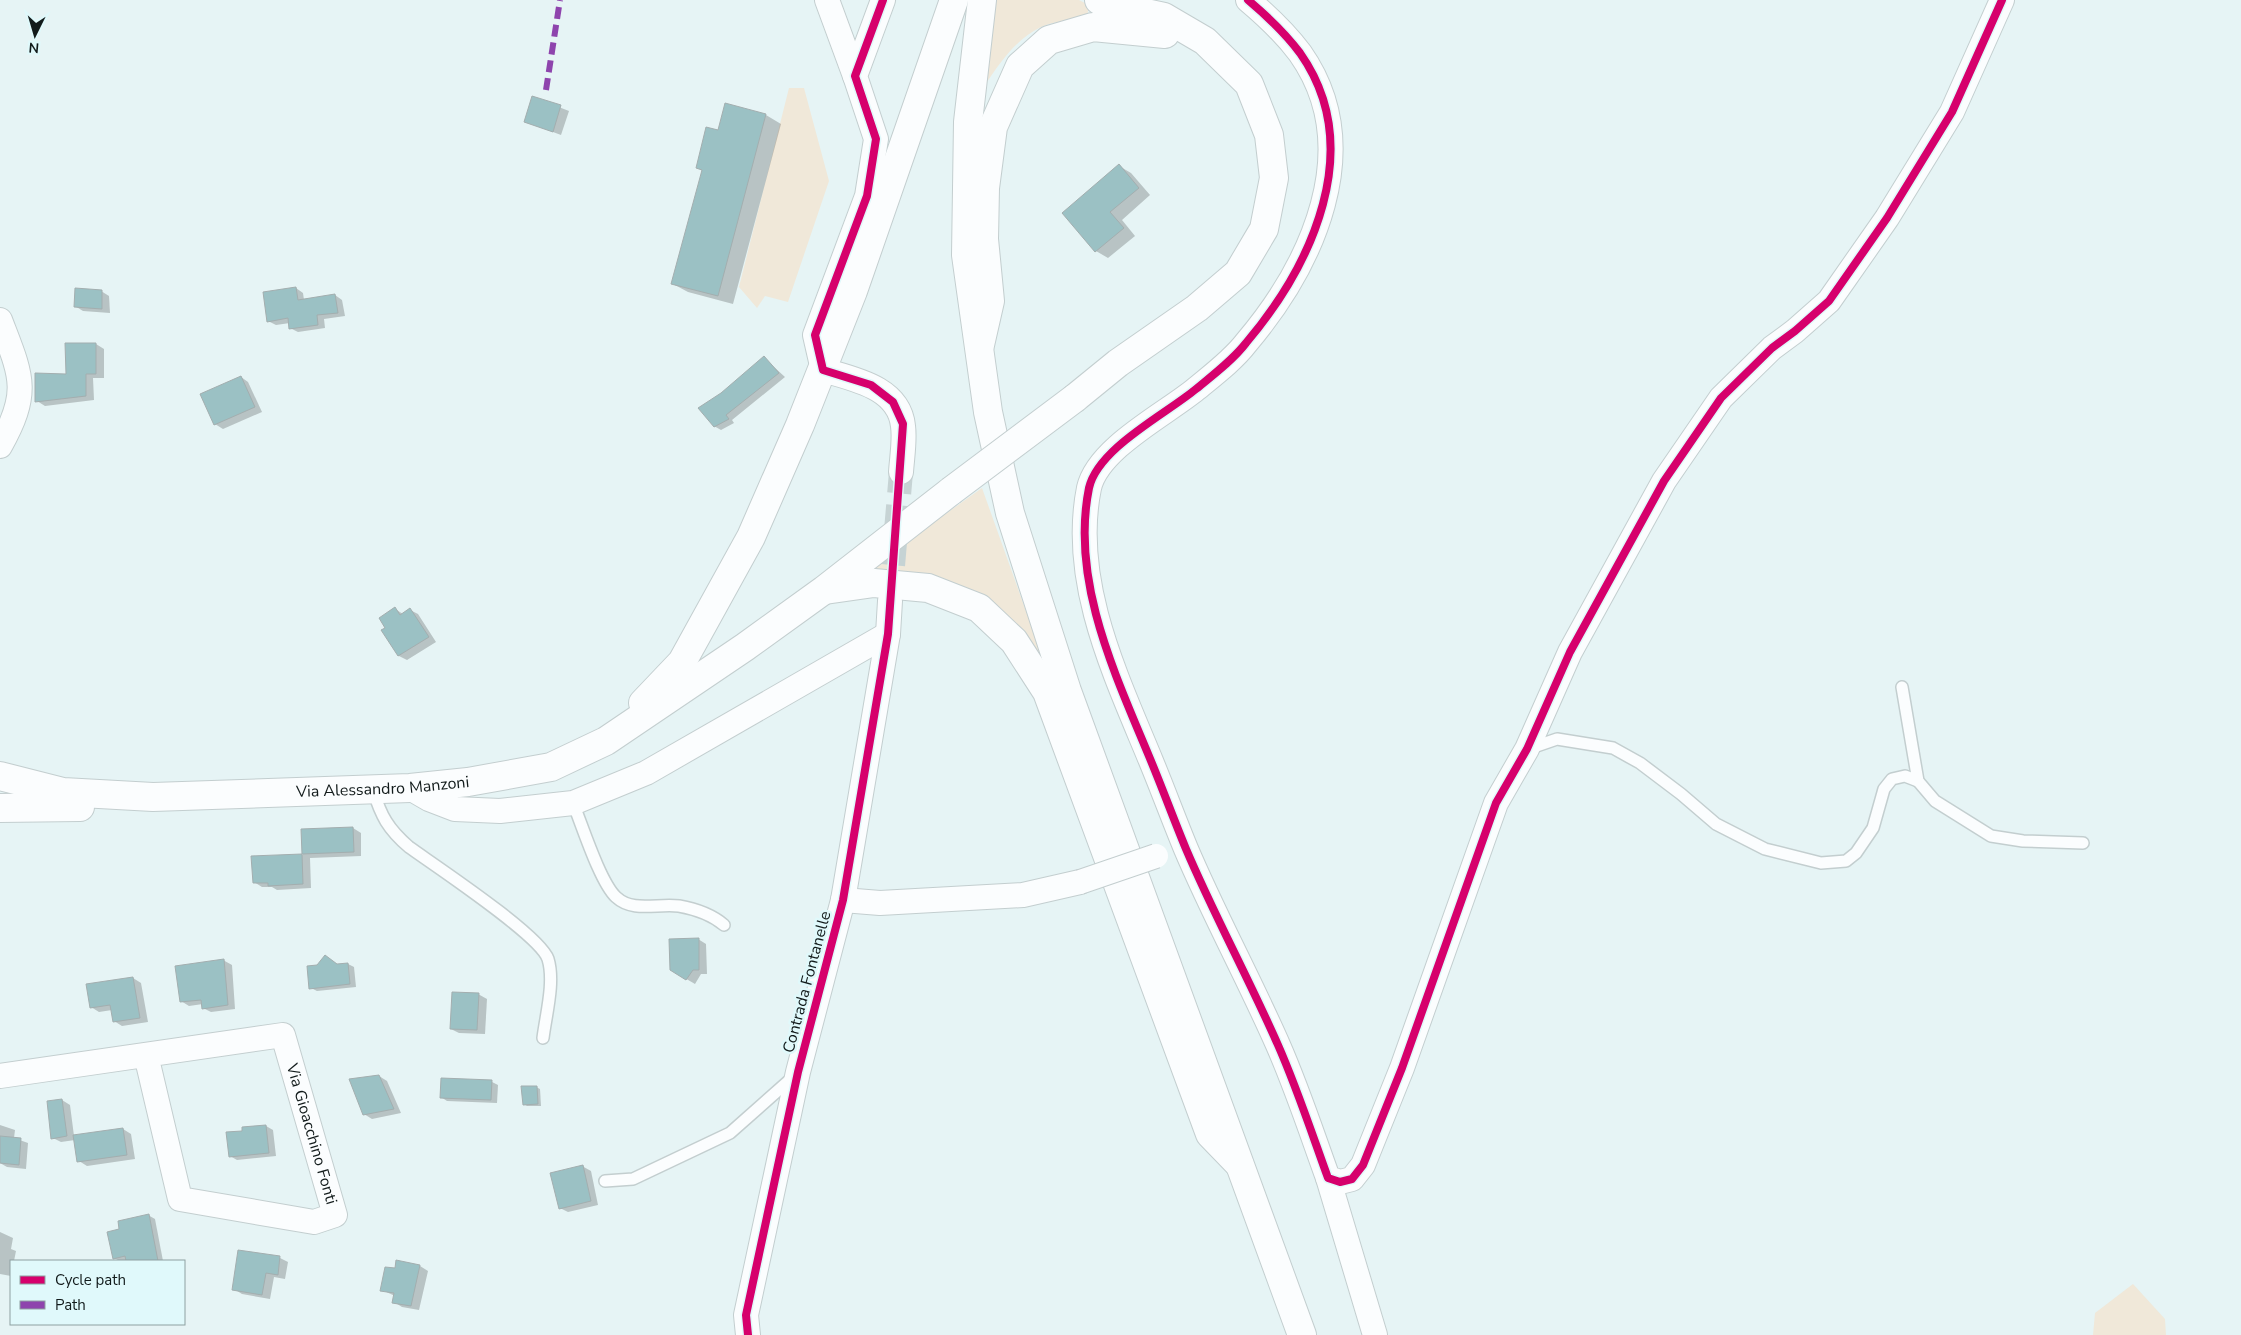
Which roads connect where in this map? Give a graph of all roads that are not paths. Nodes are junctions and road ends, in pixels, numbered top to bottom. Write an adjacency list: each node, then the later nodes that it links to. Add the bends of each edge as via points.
1 (827, 0): 9 (street)
2 (883, 0): 9 (street)
3 (954, 0): 12 (main road)
4 (982, 0): 11 (main road, via 968,122 966,255)
5 (1099, 0): 8 (main road, via 1164,17)
6 (1248, 0): 29 (street, via 1276,24 1302,56 1321,94 1329,130 1330,171 1324,205 1312,239 1283,295 1244,346 1194,390 1120,444 1098,467 1090,484 1084,540 1089,588 1122,691)
7 (2002, 0): 20 (street, via 1952,112 1887,218 1829,301 1772,348 1721,398 1664,482 1570,652)
8 (1205, 42): 11 (main road, via 1149,30 1093,26 1050,40 1020,66 994,127 990,153 985,188 984,239 990,301); 15 (main road, bridge, via 1249,84 1269,135 1274,178 1264,229 1238,273 1197,308 1118,363)
9 (855, 76): 12 (street, via 876,140 867,196 815,335)
10 (0, 320): 13 (street, via 21,380 14,421)
11 (979, 349): 36 (main road, via 988,412 1010,513 1038,602 1067,691)
12 (823, 370): 14 (street, via 871,385 893,402 903,424); 19 (main road, via 751,537 682,662)
13 (0, 446)
14 (901, 472)
15 (824, 590): 19 (main road); 36 (main road, via 874,583 928,588 979,608 1014,642 1047,692 1210,1134)
16 (890, 601): 17 (street, Contrada Fontanelle)
17 (888, 634): 26 (street, via 646,773); 30 (street, Contrada Fontanelle)
18 (1902, 687): 22 (lane)
19 (606, 742): 23 (main road, Via Alessandro Manzoni, via 551,767 468,782)
20 (1527, 750): 22 (lane, via 1557,739 1613,748 1640,763 1716,824 1765,849 1821,863 1846,861 1856,853 1873,828 1884,789 1892,779 1904,776); 37 (street, via 1496,803 1402,1068 1363,1165 1352,1179 1340,1182)
21 (0, 776): 25 (main road, Via Alessandro Manzoni, via 64,792)
22 (1918, 781): 28 (lane, via 1935,801 1991,836 2023,841)
23 (410, 788): 24 (main road, Via Alessandro Manzoni); 26 (street, via 455,809 500,811)
24 (373, 790): 25 (main road, Via Alessandro Manzoni); 32 (lane, via 390,830 530,936 548,958 550,983)
25 (153, 797): 27 (main road, Via Alessandro Manzoni, via 86,808)
26 (573, 803): 31 (lane, via 600,871 616,898 634,907 678,906 713,915)
27 (0, 808)
28 (2084, 843)
29 (1186, 850): 30 (street, bridge, via 1156,856 1080,882 1023,895 880,903); 37 (street, via 1280,1047)
30 (843, 900): 34 (street, Contrada Fontanelle)
31 (724, 925)
32 (543, 1038)
33 (146, 1055): 33 (street, Via Gioacchino Fonti, via 283,1036 335,1215 314,1222 180,1199); 35 (street, Via Gioacchino Fonti)
34 (798, 1072): 38 (lane, via 730,1133 633,1179); 39 (street, Contrada Fontanelle)
35 (0, 1076)
36 (1238, 1164): 40 (main road)
37 (1328, 1178): 41 (street)
38 (605, 1180)
39 (743, 1328)
40 (1302, 1335)
41 (1375, 1335)

